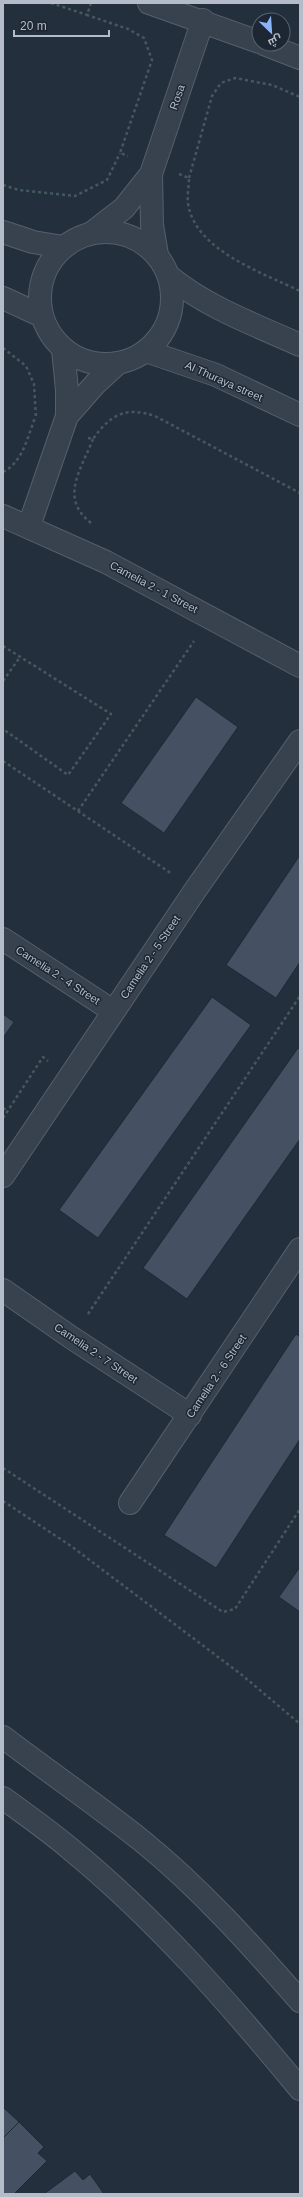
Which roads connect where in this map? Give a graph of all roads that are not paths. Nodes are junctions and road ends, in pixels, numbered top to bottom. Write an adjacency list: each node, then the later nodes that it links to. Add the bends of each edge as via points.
1 (149, 3): 2 (street)
2 (203, 20): 3 (street); 6 (street, Rosa)
3 (251, 39)
4 (285, 52): 5 (street)
5 (300, 58)
6 (151, 174): 8 (street, Rosa, via 124,208); 10 (street, Rosa, via 152,225)
7 (3, 232): 9 (street, via 33,242)
8 (92, 232): 9 (street); 10 (street, via 121,232 135,237)
9 (63, 247): 13 (street, via 52,258 45,272 39,301)
10 (157, 254): 11 (street)
11 (170, 277): 14 (street, via 188,292 207,302); 16 (street, via 173,305 170,318 164,331)
12 (3, 298): 13 (street)
13 (42, 316): 15 (street, via 54,339)
14 (300, 345)
15 (63, 349): 17 (street, via 89,362); 19 (street, via 68,390)
16 (146, 351): 17 (street); 18 (street, Al Thuraya street, via 216,375)
17 (118, 363): 19 (street, via 96,383)
18 (300, 415)
19 (66, 423): 21 (street)
20 (3, 516): 21 (street, Camelia 2 - 1 Street)
21 (29, 526): 22 (street, Camelia 2 - 1 Street, via 106,562)
22 (300, 666)
23 (300, 741): 25 (street, Camelia 2 - 5 Street)
24 (3, 939): 25 (street, Camelia 2 - 4 Street)
25 (113, 1011): 26 (street, Camelia 2 - 5 Street)
26 (3, 1176)
27 (300, 1249): 29 (street, Camelia 2 - 6 Street)
28 (3, 1290): 29 (street, Camelia 2 - 7 Street)
29 (190, 1415): 30 (street, Camelia 2 - 6 Street)
30 (130, 1503)
31 (3, 1738): 33 (street, via 142,1842 261,1956)
32 (3, 1798): 34 (street, via 68,1847 157,1928 213,1986)
33 (300, 2001)
34 (300, 2089)

